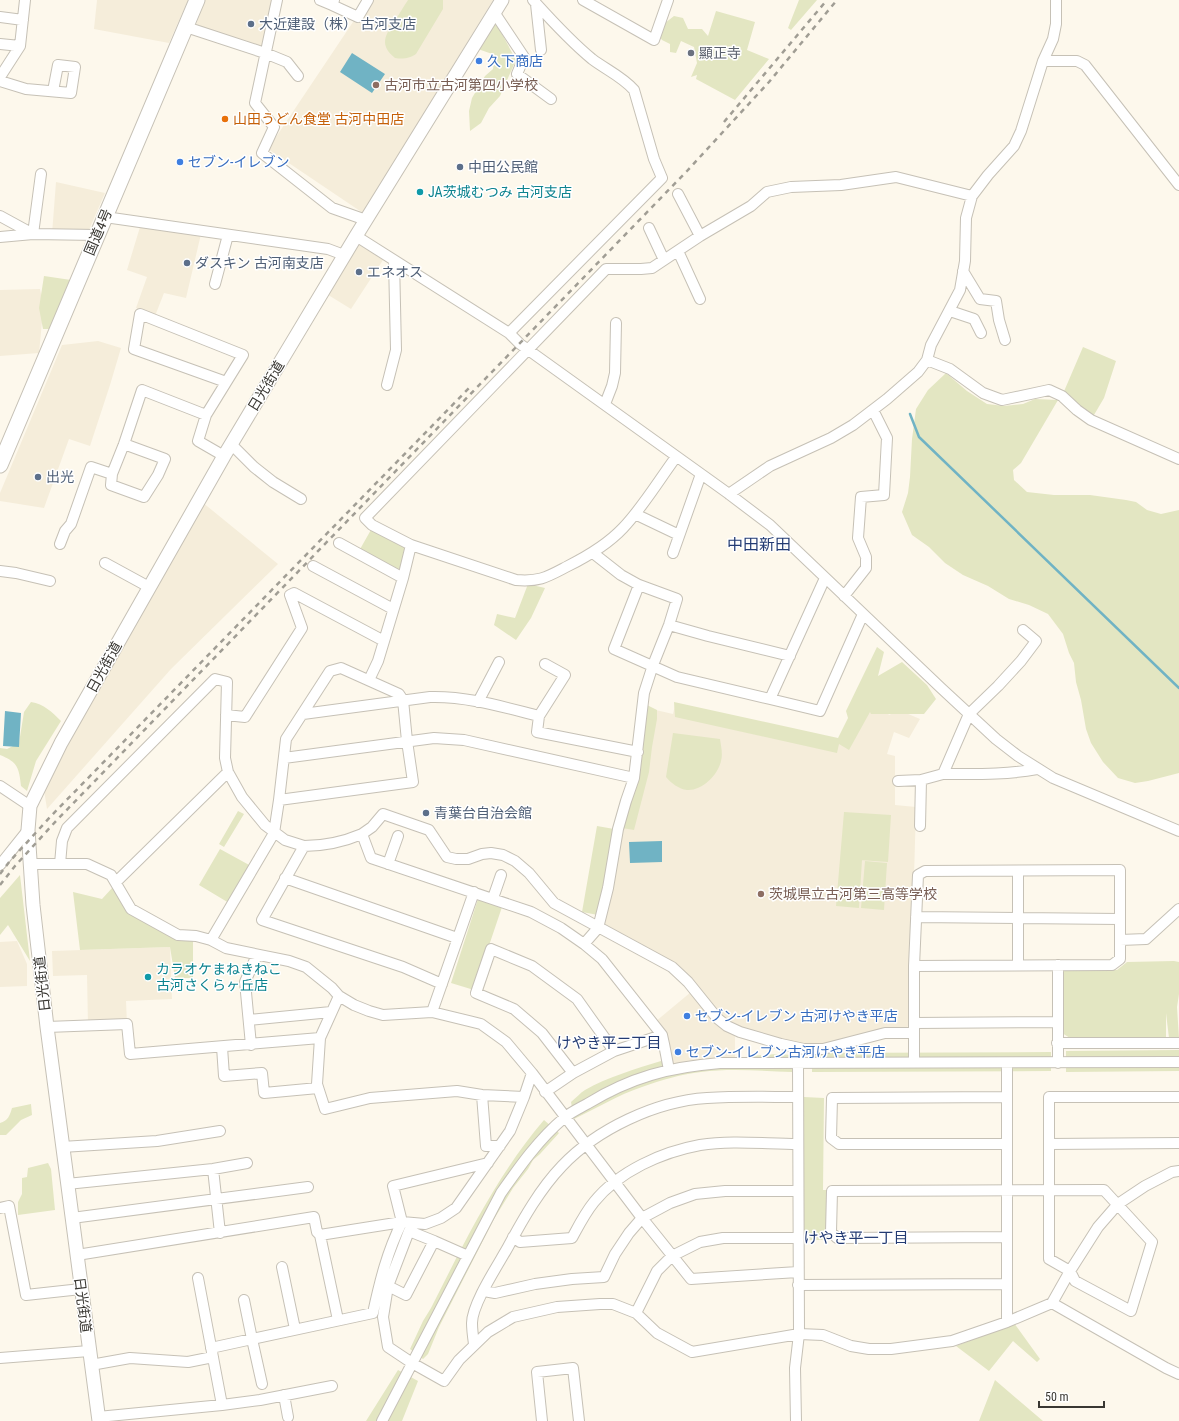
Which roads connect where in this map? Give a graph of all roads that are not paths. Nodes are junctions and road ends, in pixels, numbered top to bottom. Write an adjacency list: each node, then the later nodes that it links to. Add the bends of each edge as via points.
1 (25, 0): 14 (street)
2 (197, 0): 15 (highway, 国道4号)
3 (277, 0): 19 (street)
4 (320, 0): 11 (street)
5 (368, 0): 11 (street, via 358,17)
6 (502, 0): 12 (main road, 日光街道)
7 (583, 0): 8 (street, via 654,40)
8 (668, 0)
9 (1056, 0): 20 (street, via 1056,24)
10 (534, 2): 18 (street); 49 (street, via 582,50 634,90 662,178)
11 (333, 3)
12 (494, 12): 25 (street, via 524,57 517,74); 32 (main road, 日光街道)
13 (0, 17): 14 (street)
14 (23, 20): 17 (street)
15 (186, 27): 19 (street); 31 (highway, 国道4号)
16 (0, 44): 17 (street)
17 (20, 46): 22 (street)
18 (542, 50)
19 (265, 53): 21 (street, via 287,62); 32 (street, via 254,103 274,127 262,153 332,208)
20 (1043, 61): 27 (street, via 1078,61 1085,65); 29 (street, via 1014,146)
21 (298, 76)
22 (0, 77)
23 (0, 81): 24 (street, via 26,89)
24 (53, 91)
25 (551, 99)
26 (41, 174): 34 (street)
27 (1179, 186)
28 (678, 194): 38 (street)
29 (972, 196): 38 (street, via 896,177 841,185 791,187 767,192 751,206); 44 (street, via 966,218)
30 (0, 216): 34 (street)
31 (105, 217): 35 (street); 36 (highway, 国道4号)
32 (366, 220): 37 (main road, 日光街道)
33 (649, 228): 43 (street)
34 (33, 234): 36 (street); 39 (street)
35 (228, 235): 41 (street, via 328,249); 45 (street)
36 (97, 236): 64 (highway, 国道4号)
37 (356, 236): 41 (main road, 日光街道); 42 (street)
38 (700, 236): 40 (street)
39 (0, 237)
40 (678, 251): 43 (street); 46 (street)
41 (344, 256): 60 (main road, 日光街道)
42 (394, 260): 49 (street); 55 (street, via 396,350)
43 (664, 260): 52 (street, via 652,268 606,269)
44 (963, 270): 47 (street, via 960,290); 51 (street, via 980,299 996,301)
45 (215, 284)
46 (700, 299)
47 (950, 311): 50 (street, via 974,319); 53 (street, via 931,345)
48 (616, 323): 56 (street, via 615,373)
49 (509, 333): 52 (street)
50 (981, 333)
51 (1005, 340)
52 (528, 350): 56 (street); 73 (street, via 364,518)
53 (927, 360): 57 (street, via 918,372); 63 (street, via 950,369 982,393 1002,400 1049,390 1062,396 1091,420)
54 (226, 382): 54 (street, via 243,355 140,314 134,349); 58 (street)
55 (387, 385)
56 (604, 404): 62 (street)
57 (873, 410): 67 (street, via 831,438 770,466); 84 (street, via 887,438 884,495 861,497 858,538 866,557 866,568)
58 (206, 415): 59 (street, via 142,390); 61 (street, via 198,441)
59 (124, 444): 65 (street); 65 (street, via 165,459 144,497 111,485)
60 (231, 444): 61 (main road, 日光街道); 68 (street, via 273,482)
61 (224, 456): 83 (main road, 日光街道)
62 (676, 457): 66 (street); 69 (street)
63 (1179, 459)
64 (0, 465)
65 (112, 474): 71 (street, via 91,467 71,524)
66 (701, 474): 67 (street); 70 (street)
67 (729, 494): 80 (street, via 770,525)
68 (301, 499)
69 (635, 514): 70 (street); 74 (street, via 623,529)
70 (679, 534): 75 (street)
71 (60, 544)
72 (339, 544): 79 (street)
73 (410, 546): 74 (street, via 516,580 531,581 543,579); 79 (street)
74 (594, 553): 82 (street, via 621,575)
75 (673, 553)
76 (105, 563): 83 (street)
77 (313, 566): 85 (street)
78 (0, 571): 81 (street)
79 (403, 578): 85 (street)
80 (825, 578): 84 (street); 90 (street)
81 (50, 581)
82 (639, 585): 87 (street, via 677,599); 93 (street, via 614,648)
83 (149, 587): 113 (main road, 日光街道, via 60,743)
84 (844, 596): 86 (street)
85 (393, 609): 89 (street)
86 (863, 614): 95 (street, via 820,711); 99 (street)
87 (669, 625): 90 (street); 93 (street)
88 (1024, 630): 99 (street, via 1036,641 1007,676)
89 (384, 641): 94 (street); 100 (street, via 294,593 290,595 302,628 245,717)
90 (790, 656): 95 (street)
91 (499, 662): 97 (street)
92 (545, 664): 101 (street, via 565,676)
93 (653, 665): 95 (street, via 677,677); 103 (street, via 644,693)
94 (369, 680): 96 (street, via 399,694); 98 (street, via 341,668 330,671)
95 (770, 699)
96 (403, 700): 97 (street, via 449,696); 98 (street); 102 (street)
97 (478, 702): 101 (street)
98 (303, 714): 104 (street, via 286,739)
99 (969, 714): 105 (street, via 996,739); 107 (street)
100 (226, 715): 106 (street, via 225,758); 122 (street, via 227,682 214,679 67,828 62,841)
101 (539, 716): 103 (street, via 537,732)
102 (407, 741): 104 (street); 108 (street, via 434,738 464,740); 112 (street, via 413,782)
103 (638, 752): 108 (street)
104 (284, 758): 112 (street)
105 (1037, 769): 107 (street, via 1018,773); 116 (street)
106 (228, 772): 117 (street, via 242,797); 128 (street)
107 (943, 774): 109 (street)
108 (634, 778): 135 (street, via 618,829)
109 (921, 780): 110 (street); 114 (street)
110 (898, 781)
111 (0, 786): 113 (street)
112 (279, 800): 117 (street)
113 (30, 806): 115 (main road, 日光街道)
114 (920, 826)
115 (28, 830): 121 (main road, 日光街道); 124 (street)
116 (1179, 832)
117 (274, 833): 120 (street, via 285,840); 137 (street)
118 (362, 834): 120 (street, via 345,841); 123 (street, via 371,858); 135 (street, via 383,814 429,830 447,857 468,858 492,853 503,855 529,873 554,903)
119 (398, 836): 123 (street)
120 (304, 846): 127 (street)
121 (30, 864): 122 (street); 150 (main road, 日光街道)
122 (60, 864): 128 (street, via 87,864 111,876)
123 (388, 864): 129 (street)
124 (0, 865)
125 (1018, 871): 132 (street, via 925,871 918,875); 133 (street); 134 (street, via 1120,870)
126 (501, 876): 130 (street)
127 (285, 878): 136 (street); 144 (street, via 262,920 403,967)
128 (116, 882): 137 (street, via 131,910 178,935)
129 (474, 892): 130 (street); 136 (street)
130 (494, 898): 139 (street, via 531,912)
131 (1179, 910): 138 (street, via 1146,939)
132 (916, 917): 133 (street); 142 (street)
133 (1019, 918): 134 (street); 143 (street)
134 (1120, 919): 138 (street)
135 (598, 928): 139 (street); 151 (street, via 672,967 688,982 717,1018 740,1032 804,1049 823,1049)
136 (457, 938): 144 (street)
137 (212, 940): 140 (street, via 226,948)
138 (1120, 940): 141 (street, via 1120,958 1112,966)
139 (584, 944): 152 (street, via 602,959)
140 (257, 955): 145 (street, via 306,967); 148 (street, via 245,982)
141 (1058, 965): 143 (street); 149 (street)
142 (914, 966): 143 (street); 151 (street)
143 (1018, 966)
144 (442, 984): 147 (street)
145 (339, 996): 146 (street); 147 (street, via 354,1005 383,1015)
146 (331, 1012): 148 (street); 153 (street)
147 (432, 1012): 165 (street, via 481,1024 506,1042)
148 (249, 1020): 156 (street)
149 (1057, 1022): 151 (street); 155 (street)
150 (47, 1027): 157 (street, via 127,1024 130,1054); 182 (main road, 日光街道)
151 (914, 1028): 159 (street)
152 (662, 1035): 158 (street); 164 (street)
153 (320, 1038): 156 (street); 167 (street)
154 (1179, 1043): 155 (street)
155 (1057, 1044): 163 (street)
156 (251, 1045): 157 (street)
157 (222, 1047): 167 (street, via 224,1076 262,1073 264,1093)
158 (614, 1051): 166 (street); 166 (street, via 577,999 532,966 491,949 476,993 514,1009 542,1033)
159 (914, 1062): 161 (street); 162 (street)
160 (1179, 1062): 163 (street)
161 (798, 1063): 164 (street, via 720,1063); 171 (street)
162 (1007, 1063): 163 (street); 173 (street)
163 (1058, 1063)
164 (669, 1070): 174 (street, via 638,1078 610,1090)
165 (532, 1073): 168 (street); 170 (street)
166 (573, 1073): 168 (street)
167 (318, 1088): 169 (street, via 325,1109 370,1098 457,1091)
168 (545, 1092): 174 (street)
169 (482, 1095): 170 (street); 181 (street, via 486,1146)
170 (524, 1097): 181 (street, via 510,1131)
171 (798, 1097): 177 (street); 180 (street, via 706,1098 684,1101 638,1115)
172 (1179, 1097): 179 (street, via 1049,1097)
173 (1007, 1098): 178 (street); 178 (street, via 832,1098 831,1138 839,1144)
174 (564, 1118): 180 (street); 206 (street, via 520,1166 502,1193)
175 (220, 1131): 182 (street, via 157,1141)
176 (1179, 1143): 179 (street)
177 (798, 1144): 187 (street, via 701,1145 658,1157); 191 (street)
178 (1006, 1144): 192 (street)
179 (1049, 1144): 190 (street)
180 (586, 1145): 187 (street); 201 (street, via 562,1166)
181 (500, 1146): 184 (street)
182 (62, 1147): 188 (main road, 日光街道)
183 (247, 1163): 185 (street)
184 (488, 1164): 198 (street, via 456,1208 441,1218 425,1224); 198 (street, via 393,1186)
185 (212, 1169): 188 (street); 193 (street)
186 (1179, 1171): 194 (street, via 1145,1186)
187 (615, 1182): 197 (street); 201 (street, via 595,1201 572,1238 520,1242)
188 (67, 1184): 196 (main road, 日光街道)
189 (308, 1187): 193 (street)
190 (1049, 1190): 192 (street); 194 (street, via 1104,1190); 209 (street, via 1049,1259)
191 (797, 1191): 197 (street, via 725,1191 696,1194 670,1203); 203 (street)
192 (1007, 1191): 202 (street); 202 (street, via 832,1191 831,1232 838,1238)
193 (216, 1200): 196 (street); 199 (street)
194 (1118, 1204): 209 (street, via 1098,1227); 209 (street, via 1152,1242 1131,1310 1075,1281)
195 (0, 1208): 215 (street, via 9,1206 26,1296)
196 (72, 1218): 205 (main road, 日光街道)
197 (642, 1218): 207 (street); 216 (street, via 615,1254 604,1277 535,1284 495,1293)
198 (402, 1222): 200 (street); 220 (street, via 392,1242 373,1313)
199 (220, 1233): 200 (street, via 314,1218); 205 (street)
200 (320, 1235): 220 (street)
201 (513, 1237): 216 (street)
202 (1007, 1237): 212 (street)
203 (798, 1238): 207 (street, via 723,1238 700,1242); 210 (street)
204 (434, 1241): 206 (street); 214 (street, via 406,1295); 214 (street, via 409,1231)
205 (77, 1254): 215 (main road, 日光街道)
206 (468, 1256): 229 (street)
207 (672, 1256): 210 (street, via 691,1278); 219 (street, via 657,1271)
208 (282, 1267): 222 (street)
209 (1070, 1271): 218 (street)
210 (798, 1272): 213 (street)
211 (198, 1278): 227 (street)
212 (1007, 1284): 213 (street); 221 (street)
213 (798, 1285): 223 (street)
214 (388, 1286): 229 (street, via 383,1317 388,1347)
215 (81, 1289): 226 (main road, 日光街道)
216 (484, 1290): 225 (street, via 472,1322)
217 (244, 1300): 224 (street)
218 (1052, 1303): 221 (street); 231 (street)
219 (636, 1313): 223 (street, via 657,1333 692,1352); 225 (street, via 613,1304 557,1307 513,1318 488,1332)
220 (338, 1320): 222 (street)
221 (1007, 1322): 223 (street, via 952,1341 891,1349 863,1348 823,1335)
222 (295, 1329): 224 (street)
223 (799, 1334): 241 (street, via 795,1368)
224 (252, 1339): 227 (street); 232 (street)
225 (474, 1344): 229 (street, via 444,1381)
226 (89, 1351): 228 (street); 230 (main road, 日光街道)
227 (212, 1352): 230 (street, via 188,1362 130,1358); 235 (street)
228 (0, 1358)
229 (412, 1363): 238 (street)
230 (91, 1365): 237 (main road, 日光街道)
231 (1179, 1374)
232 (262, 1384)
233 (332, 1386): 234 (street)
234 (284, 1395): 235 (street); 236 (street)
235 (222, 1405): 237 (street)
236 (288, 1417)
237 (98, 1419)
238 (382, 1421)
239 (542, 1421): 240 (street, via 537,1372 573,1368)
240 (579, 1421)
241 (796, 1421)

